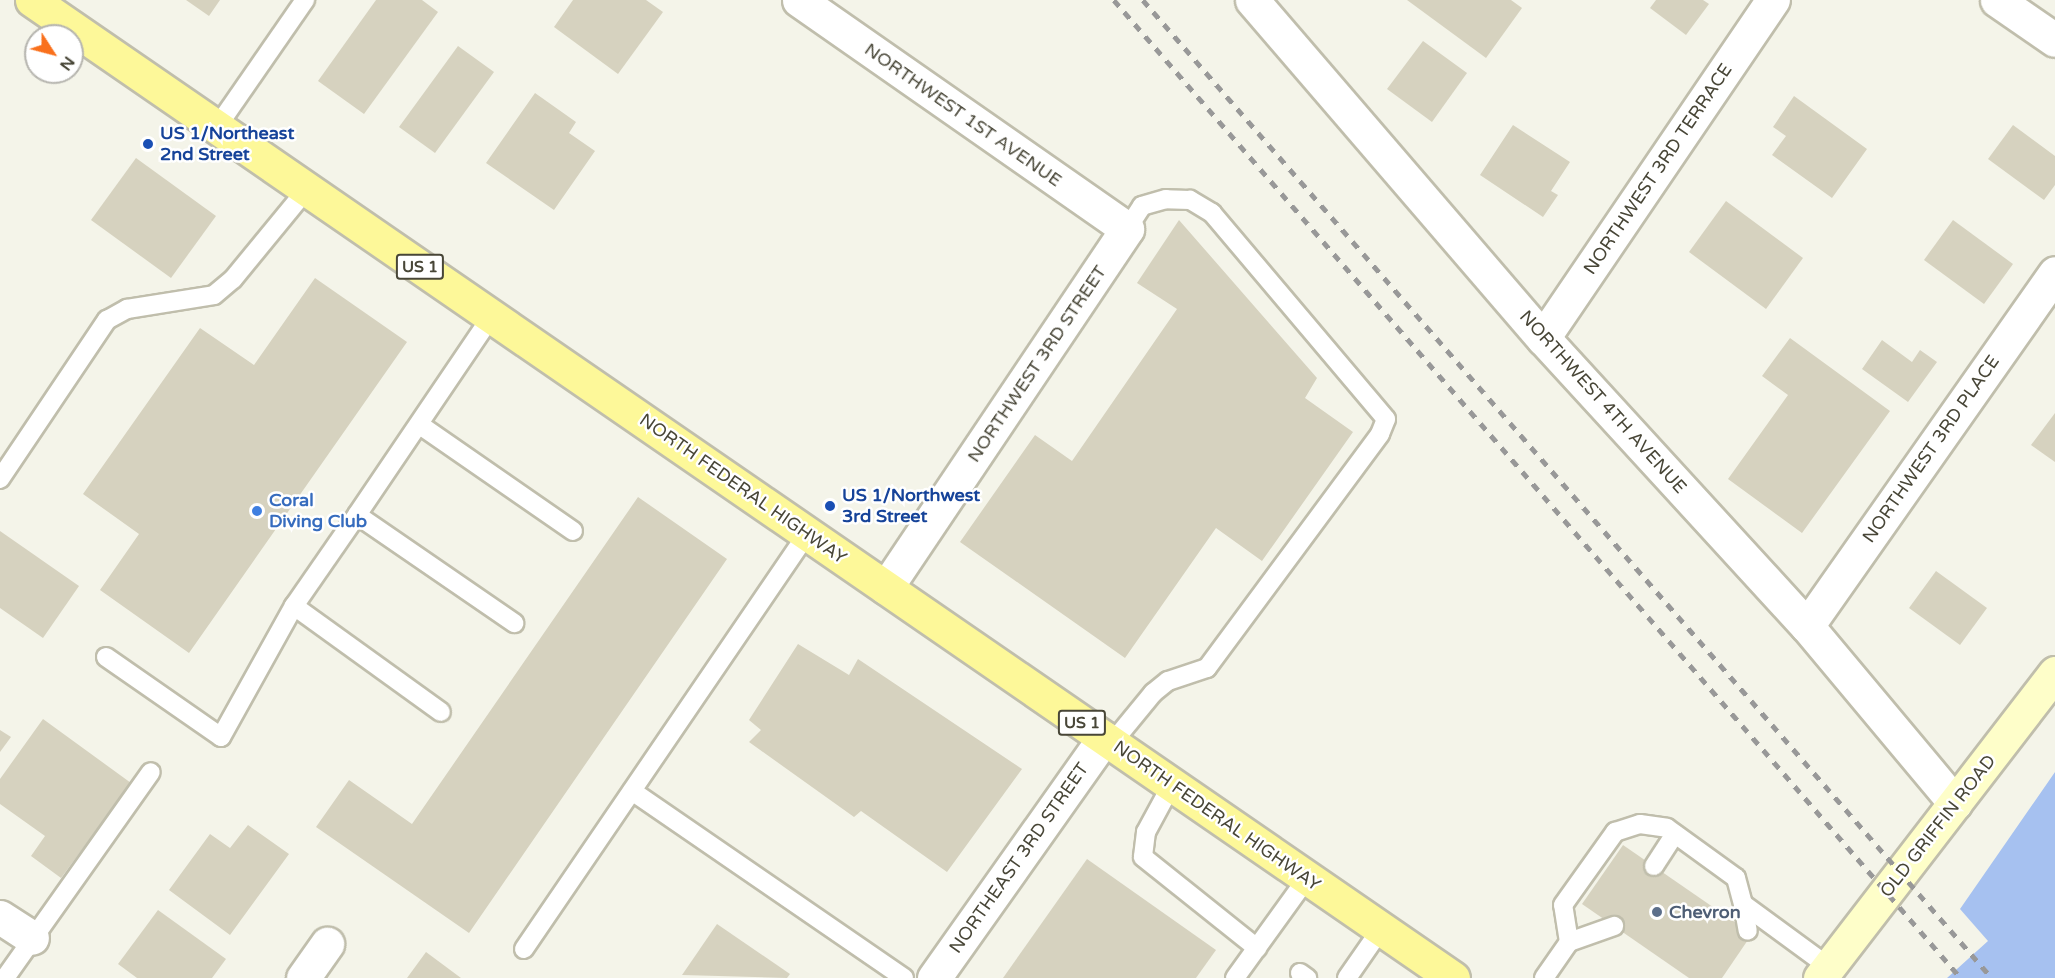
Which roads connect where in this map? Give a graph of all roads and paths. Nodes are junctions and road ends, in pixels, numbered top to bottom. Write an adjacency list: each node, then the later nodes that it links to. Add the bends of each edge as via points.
1 (32, 0): 8 (main road, NORTH FEDERAL HIGHWAY / US 1)
2 (304, 0): 8 (lane)
3 (799, 0): 10 (street, NORTHWEST 1ST AVENUE)
4 (1773, 0): 13 (street, NORTHWEST 3RD TERRACE)
5 (1996, 0): 7 (street)
6 (1267, 7): 13 (street, NORTHWEST 4TH AVENUE)
7 (2055, 40)
8 (217, 127): 9 (main road, NORTH FEDERAL HIGHWAY / US 1)
9 (307, 189): 12 (main road, NORTH FEDERAL HIGHWAY / US 1); 15 (lane, via 233,279 214,295 127,309 107,320)
10 (1127, 229): 19 (street, NORTHWEST 3RD STREET); 26 (lane, via 1142,206 1166,199 1190,200 1212,213 1386,419 1380,434 1207,668 1160,687)
11 (2055, 273): 22 (street, NORTHWEST 3RD PLACE)
12 (491, 317): 14 (lane); 18 (main road, NORTH FEDERAL HIGHWAY / US 1)
13 (1543, 338): 22 (street, NORTHWEST 4TH AVENUE)
14 (420, 425): 16 (lane); 17 (lane)
15 (0, 479)
16 (357, 515): 20 (lane); 21 (lane)
17 (573, 531)
18 (807, 534): 19 (main road, NORTH FEDERAL HIGHWAY / US 1); 29 (lane)
19 (886, 588): 26 (main road, NORTH FEDERAL HIGHWAY / US 1)
20 (294, 606): 23 (lane, via 221,737); 25 (lane)
21 (514, 623)
22 (1807, 626): 30 (street, NORTHWEST 4TH AVENUE)
23 (106, 657)
24 (2055, 673): 30 (street, OLD GRIFFIN ROAD)
25 (441, 712)
26 (1108, 740): 28 (main road, NORTH FEDERAL HIGHWAY / US 1); 50 (street, NORTHEAST 3RD STREET)
27 (151, 772): 40 (lane)
28 (1172, 784): 33 (main road, NORTH FEDERAL HIGHWAY / US 1); 43 (lane, via 1146,832 1143,857)
29 (632, 791): 44 (lane); 49 (lane)
30 (1955, 803): 45 (street, OLD GRIFFIN ROAD)
31 (1676, 834): 32 (lane); 34 (lane, via 1736,878); 41 (lane, via 1667,828 1640,824 1615,832 1563,905)
32 (1654, 866)
33 (1307, 878): 38 (main road, NORTH FEDERAL HIGHWAY / US 1); 43 (lane)
34 (1743, 904): 36 (lane); 39 (lane); 45 (lane)
35 (0, 917): 40 (street)
36 (1732, 921)
37 (1614, 926): 41 (lane)
38 (1382, 929): 46 (main road, NORTH FEDERAL HIGHWAY / US 1); 52 (lane)
39 (1748, 932)
40 (32, 938): 47 (lane)
41 (1569, 942): 53 (lane)
42 (327, 944): 48 (street)
43 (1257, 948): 51 (lane)
44 (524, 949)
45 (1825, 972)
46 (1449, 977)
47 (5, 978)
48 (303, 978)
49 (904, 978)
50 (934, 978)
51 (1235, 978)
52 (1347, 978)
53 (1544, 978)

